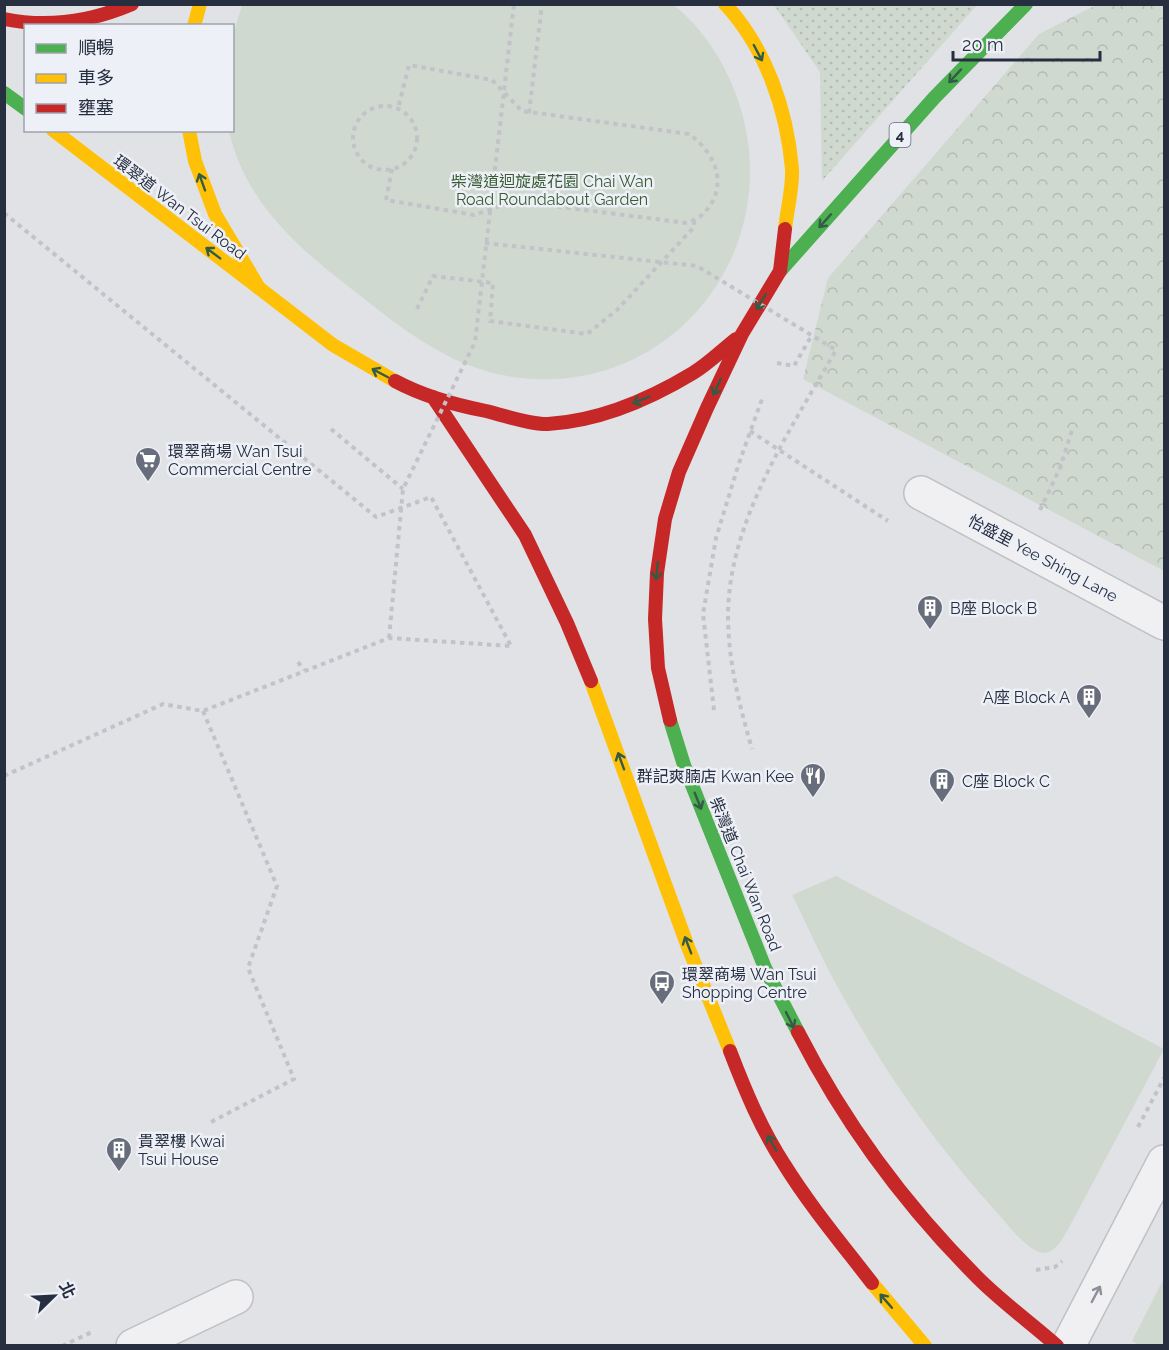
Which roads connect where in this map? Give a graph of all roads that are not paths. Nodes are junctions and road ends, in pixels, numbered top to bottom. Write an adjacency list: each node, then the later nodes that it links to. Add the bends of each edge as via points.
1 (132, 4): 5 (main road, via 64,22 33,24)
2 (200, 4): 6 (main road)
3 (725, 4): 11 (main road, 柴灣道 Chai Wan Road, one-way to 11, via 759,52 780,102 792,171)
4 (1026, 4): 11 (main road, 4, one-way to 11, via 934,98)
5 (4, 19)
6 (195, 24)
7 (4, 93): 8 (main road)
8 (24, 108)
9 (56, 132): 12 (main road, 環翠道 Wan Tsui Road, one-way to 9)
10 (189, 132): 12 (main road, 柴灣道 Chai Wan Road, one-way to 10, via 215,214 195,161)
11 (780, 271): 13 (main road, 柴灣道 Chai Wan Road, one-way to 13)
12 (259, 288): 14 (main road, 柴灣道 Chai Wan Road, one-way to 12, via 403,385 333,345)
13 (742, 334): 14 (main road, 柴灣道 Chai Wan Road, one-way to 14, via 695,372 658,392 586,418 546,424); 21 (main road, 柴灣道 Chai Wan Road, one-way to 21, via 679,472 665,519 655,619 658,668 672,728 765,968 843,1111 939,1237 979,1279)
14 (434, 397): 20 (main road, one-way to 14, via 822,1219 763,1127 688,947 605,716 567,623 525,535)
15 (921, 493): 16 (street, 怡盛里 Yee Shing Lane)
16 (1164, 623)
17 (1164, 1162): 22 (street, one-way to 17)
18 (236, 1297): 19 (street)
19 (133, 1346)
20 (925, 1346)
21 (1057, 1346)
22 (1068, 1346)

